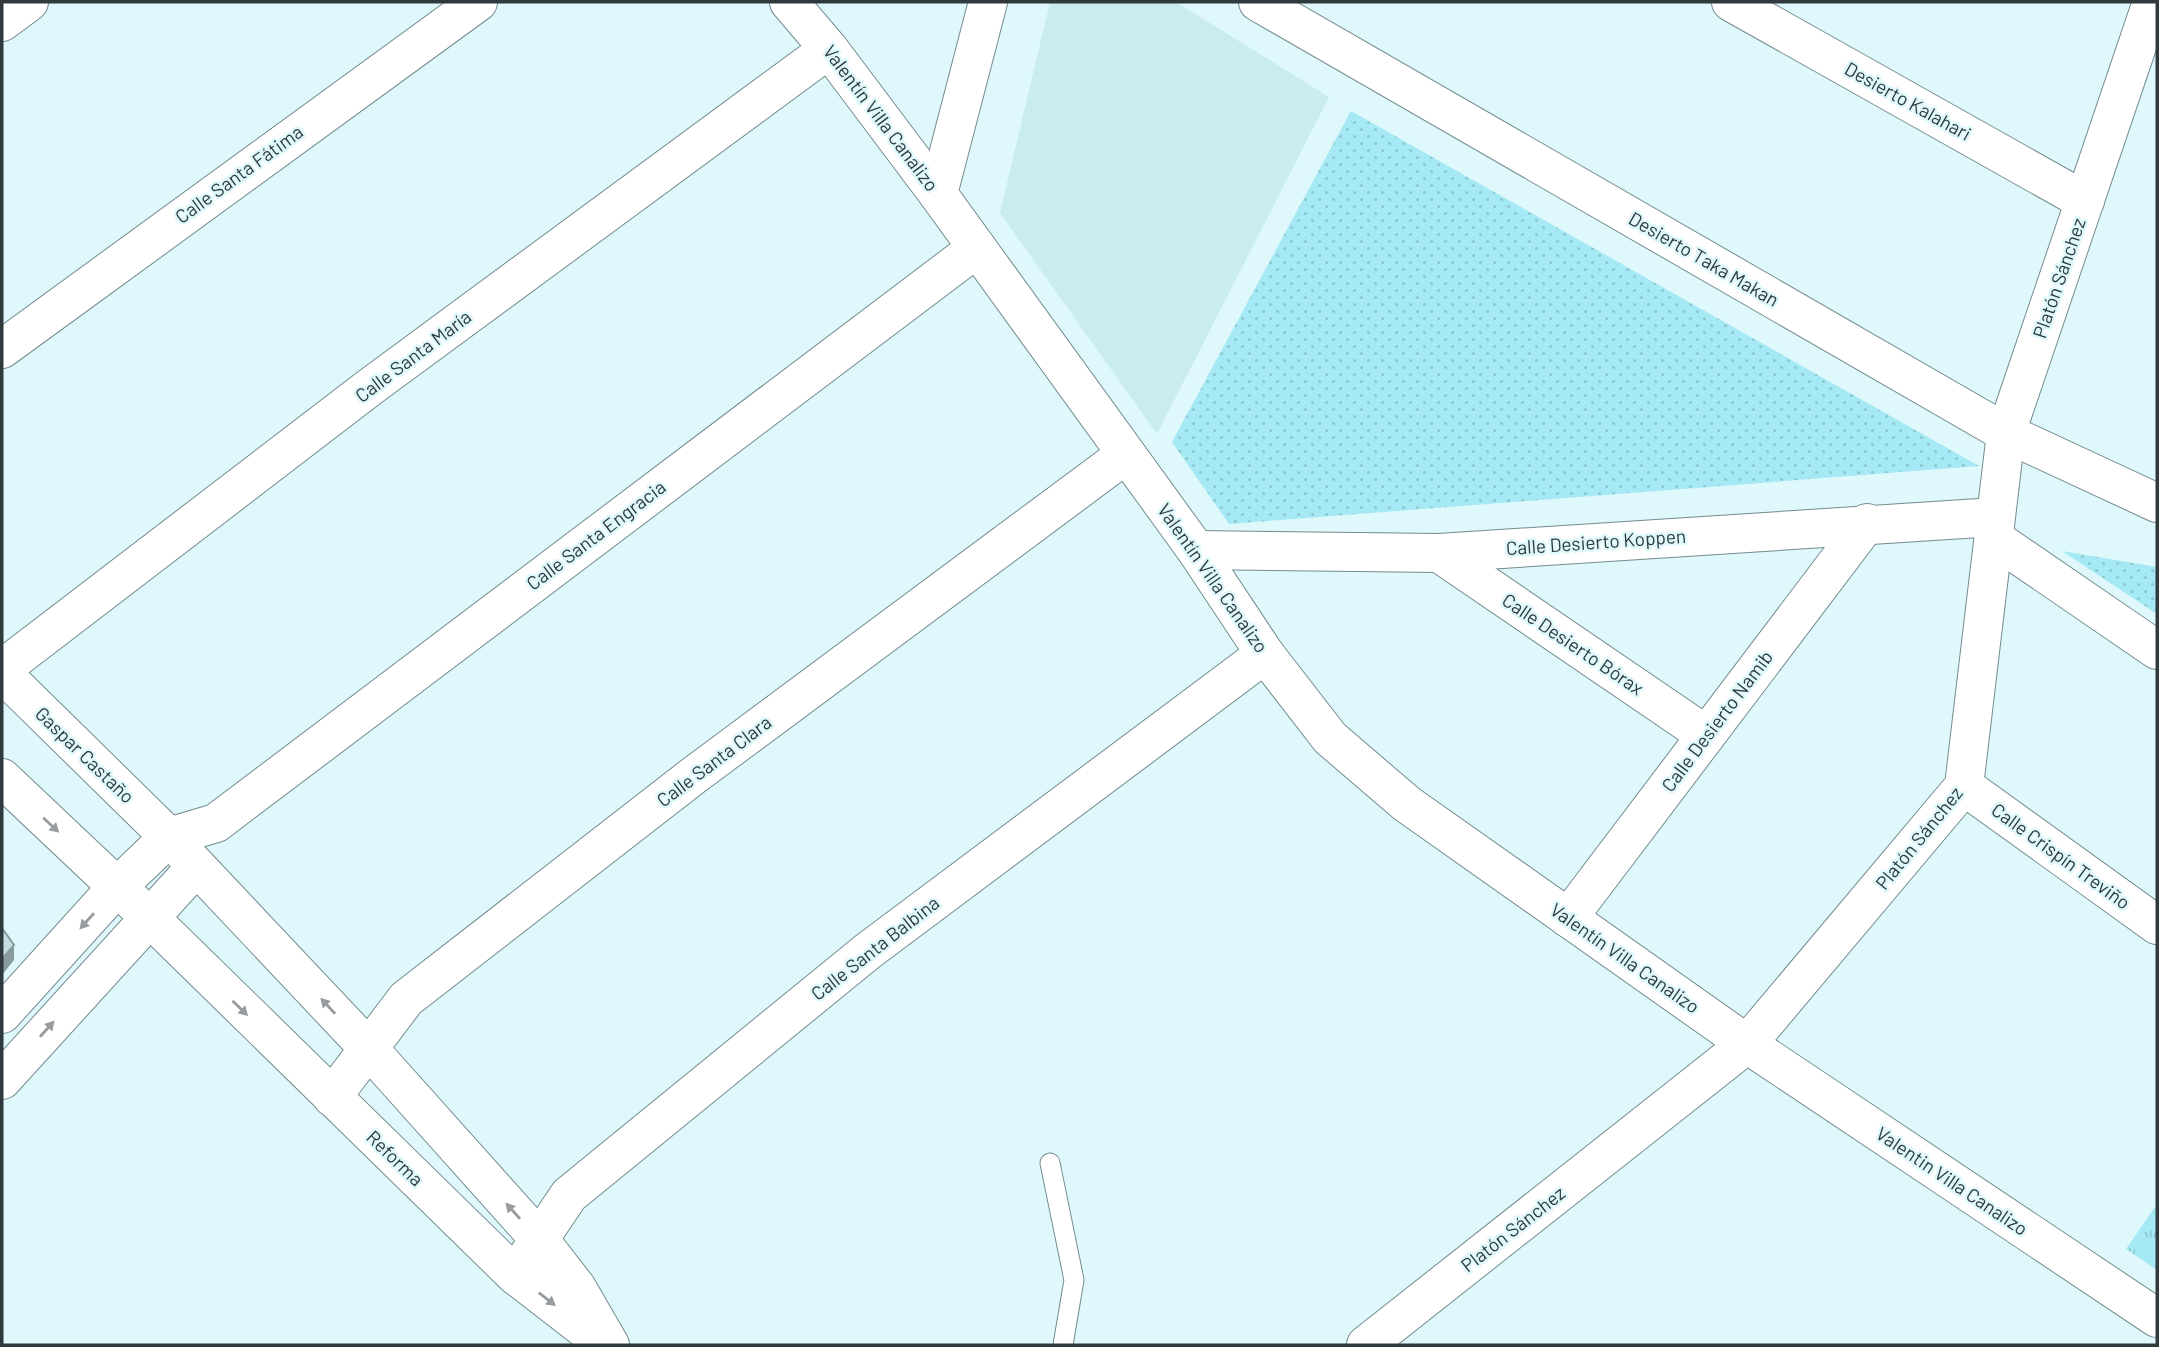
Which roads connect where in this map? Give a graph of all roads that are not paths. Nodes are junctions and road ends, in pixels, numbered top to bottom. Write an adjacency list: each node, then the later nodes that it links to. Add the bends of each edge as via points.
1 (29, 2): 8 (street)
2 (478, 2): 13 (street, Calle Santa Fátima)
3 (789, 2): 9 (street, Valentín Villa Canalizo)
4 (988, 2): 10 (street)
5 (1258, 2): 14 (street, Desierto Taka Makan)
6 (1731, 2): 11 (street, Desierto Kalahari)
7 (2152, 2): 11 (street, Platón Sánchez)
8 (2, 22)
9 (829, 49): 10 (street, Valentín Villa Canalizo); 23 (street, Calle Santa María, via 370,387)
10 (939, 194): 12 (street, Valentín Villa Canalizo)
11 (2085, 201): 14 (street, Platón Sánchez)
12 (977, 248): 15 (street, Valentín Villa Canalizo); 27 (street, Calle Santa Engracia)
13 (2, 349)
14 (2006, 433): 16 (street, Desierto Taka Makan); 18 (street, Platón Sánchez)
15 (1125, 455): 19 (street, Valentín Villa Canalizo); 36 (street, Calle Santa Clara, via 693,776 406,999)
16 (2157, 503)
17 (1867, 523): 18 (street, Calle Desierto Koppen); 20 (street, Calle Desierto Koppen); 24 (street, Calle Desierto Namib)
18 (1995, 528): 21 (street); 26 (street, Platón Sánchez)
19 (1196, 550): 20 (street, Calle Desierto Koppen); 22 (street, Valentín Villa Canalizo)
20 (1439, 553): 24 (street, Calle Desierto Bórax)
21 (2157, 650)
22 (1265, 654): 32 (street, Valentín Villa Canalizo, via 1330,738 1365,771); 40 (street, Calle Santa Balbina, via 868,951 569,1195)
23 (2, 671): 28 (street, Gaspar Castaño)
24 (1706, 735): 32 (street, Calle Desierto Namib)
25 (2, 778): 30 (street, one-way to 30)
26 (1964, 786): 33 (street, Calle Crispín Treviño); 35 (street, Platón Sánchez)
27 (216, 823): 28 (street, Calle Santa Engracia); 29 (street, Calle Santa Engracia)
28 (169, 837): 29 (street, Gaspar Castaño); 30 (street)
29 (196, 867): 31 (street); 36 (street, Gaspar Castaño, one-way to 29)
30 (117, 887): 31 (street); 34 (street, one-way to 34)
31 (148, 916): 37 (street, one-way to 31); 38 (street, Reforma, one-way to 38)
32 (1568, 918): 35 (street, Valentín Villa Canalizo)
33 (2157, 925)
34 (2, 1014)
35 (1747, 1044): 42 (street, Valentin Villa Canalizo); 45 (street, Platón Sánchez)
36 (369, 1049): 38 (street, Calle Santa Clara); 40 (street, Gaspar Castaño, one-way to 36)
37 (2, 1080)
38 (332, 1097): 41 (street, Reforma)
39 (1050, 1163): 44 (lane, via 1074,1280)
40 (539, 1239): 41 (street, Calle Santa Balbina); 43 (street, Gaspar Castaño, via 577,1288)
41 (515, 1275): 43 (street, Reforma, one-way to 43)
42 (2157, 1318)
43 (608, 1345)
44 (1063, 1345)
45 (1366, 1345)

